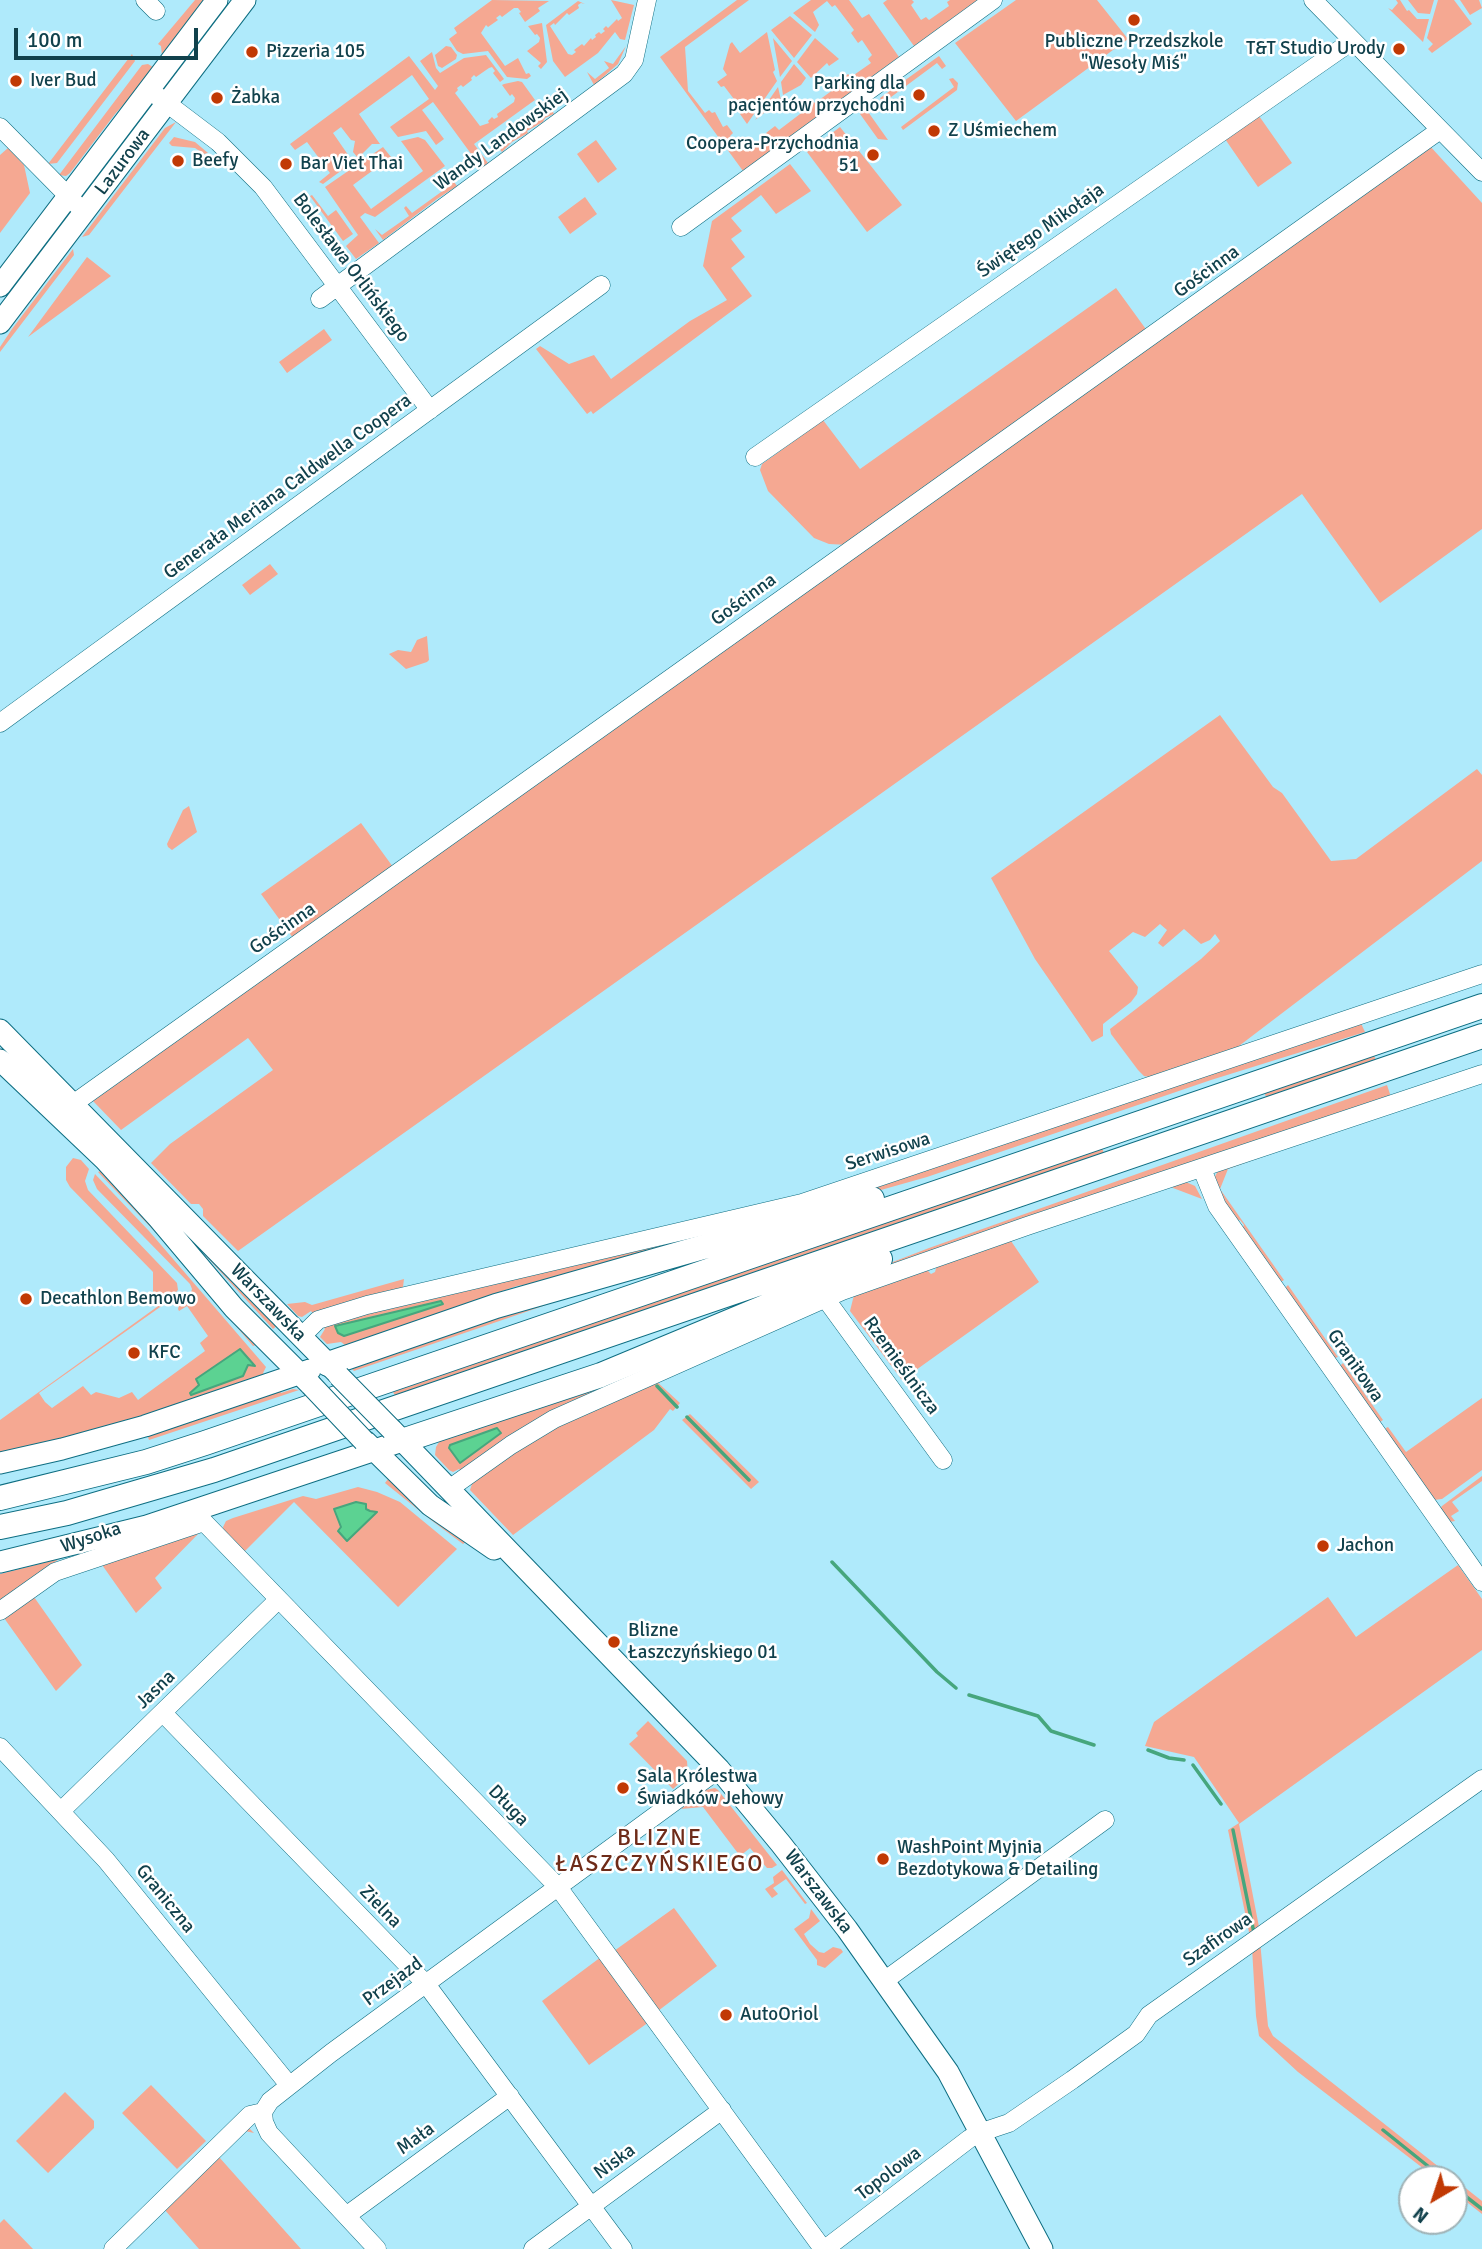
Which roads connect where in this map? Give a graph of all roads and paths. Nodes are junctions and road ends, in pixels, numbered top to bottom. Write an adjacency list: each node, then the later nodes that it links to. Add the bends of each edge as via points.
1 (217, 0): 7 (main road, Lazurowa)
2 (245, 0): 8 (main road, Lazurowa)
3 (648, 0): 15 (street, Wandy Landowskiej, via 634,60 624,74)
4 (993, 0): 14 (street)
5 (1313, 0): 6 (street)
6 (1352, 41): 10 (street); 21 (street, Świętego Mikołaja)
7 (150, 90): 8 (street, Bolesława Orlińskiego); 12 (main road, Lazurowa)
8 (167, 103): 13 (main road, Lazurowa); 15 (street, Bolesława Orlińskiego, via 246,168)
9 (0, 127): 12 (street)
10 (1440, 130): 11 (street); 29 (street, Gościnna)
11 (1482, 172)
12 (68, 196): 13 (street); 17 (main road, Lazurowa)
13 (84, 212): 19 (main road, Lazurowa)
14 (681, 227)
15 (338, 285): 18 (street, Wandy Landowskiej); 20 (street, Bolesława Orlińskiego)
16 (601, 285): 20 (street, Generała Meriana Caldwella Coopera)
17 (0, 286)
18 (320, 299)
19 (0, 323)
20 (430, 410): 22 (street, Generała Meriana Caldwella Coopera)
21 (755, 457)
22 (0, 723)
23 (1482, 974): 34 (street, Serwisowa, via 802,1203 327,1316)
24 (1482, 1006): 31 (highway)
25 (0, 1030): 29 (main road, Warszawska)
26 (1482, 1036): 32 (highway)
27 (0, 1060): 36 (main road, Warszawska, via 105,1160 234,1308)
28 (1482, 1074): 30 (street)
29 (73, 1104): 34 (main road, Warszawska)
30 (1202, 1168): 33 (street); 47 (street, Granitowa, via 1217,1206)
31 (972, 1181): 35 (highway, via 869,1199 496,1306); 42 (highway, via 169,1455)
32 (978, 1209): 37 (highway, via 892,1254 601,1375); 44 (highway, via 214,1470 68,1513)
33 (825, 1298): 39 (street, Rzemieślnicza); 41 (street, via 554,1419)
34 (301, 1337): 35 (main road, Warszawska)
35 (334, 1370): 36 (main road); 37 (main road, Warszawska, bridge)
36 (305, 1380): 38 (main road, Warszawska, bridge); 40 (main road, via 62,1450)
37 (397, 1436): 38 (main road); 41 (main road, Warszawska)
38 (369, 1446): 45 (main road, via 147,1526); 46 (main road, Warszawska, via 430,1505)
39 (943, 1460)
40 (0, 1463)
41 (449, 1489): 46 (main road, Warszawska)
42 (0, 1498)
43 (204, 1522): 48 (street, Długa); 49 (street, Wysoka, via 55,1572)
44 (0, 1527)
45 (0, 1562)
46 (536, 1578): 52 (main road, Warszawska)
47 (1482, 1582)
48 (278, 1600): 50 (street, Jasna); 56 (street, Długa)
49 (0, 1611)
50 (163, 1713): 54 (street, Jasna); 58 (street, Zielna)
51 (0, 1746): 54 (street, Graniczna)
52 (719, 1769): 56 (street, Przejazd); 57 (main road, Warszawska)
53 (1482, 1779): 63 (street, Szafirowa, via 1149,2015 1136,2034 1038,2104 1009,2123)
54 (62, 1810): 59 (street, Graniczna)
55 (1105, 1820): 57 (street)
56 (558, 1887): 58 (street, Przejazd); 61 (street, Długa)
57 (884, 1981): 63 (main road, Warszawska, via 948,2072)
58 (426, 1984): 59 (street, Przejazd); 60 (street, Zielna)
59 (289, 2085): 62 (street, Przejazd)
60 (510, 2096): 64 (street, Zielna); 65 (street, Mała)
61 (722, 2110): 64 (street, Niska); 70 (street, Długa)
62 (263, 2112): 65 (street, via 269,2133); 66 (street, Przejazd, via 250,2115)
63 (979, 2133): 70 (street, Topolowa); 71 (main road, Warszawska)
64 (591, 2205): 68 (street, Niska); 69 (street, Zielna)
65 (346, 2216): 67 (street)
66 (113, 2249)
67 (377, 2249)
68 (533, 2249)
69 (623, 2249)
70 (824, 2249)
71 (1042, 2249)

